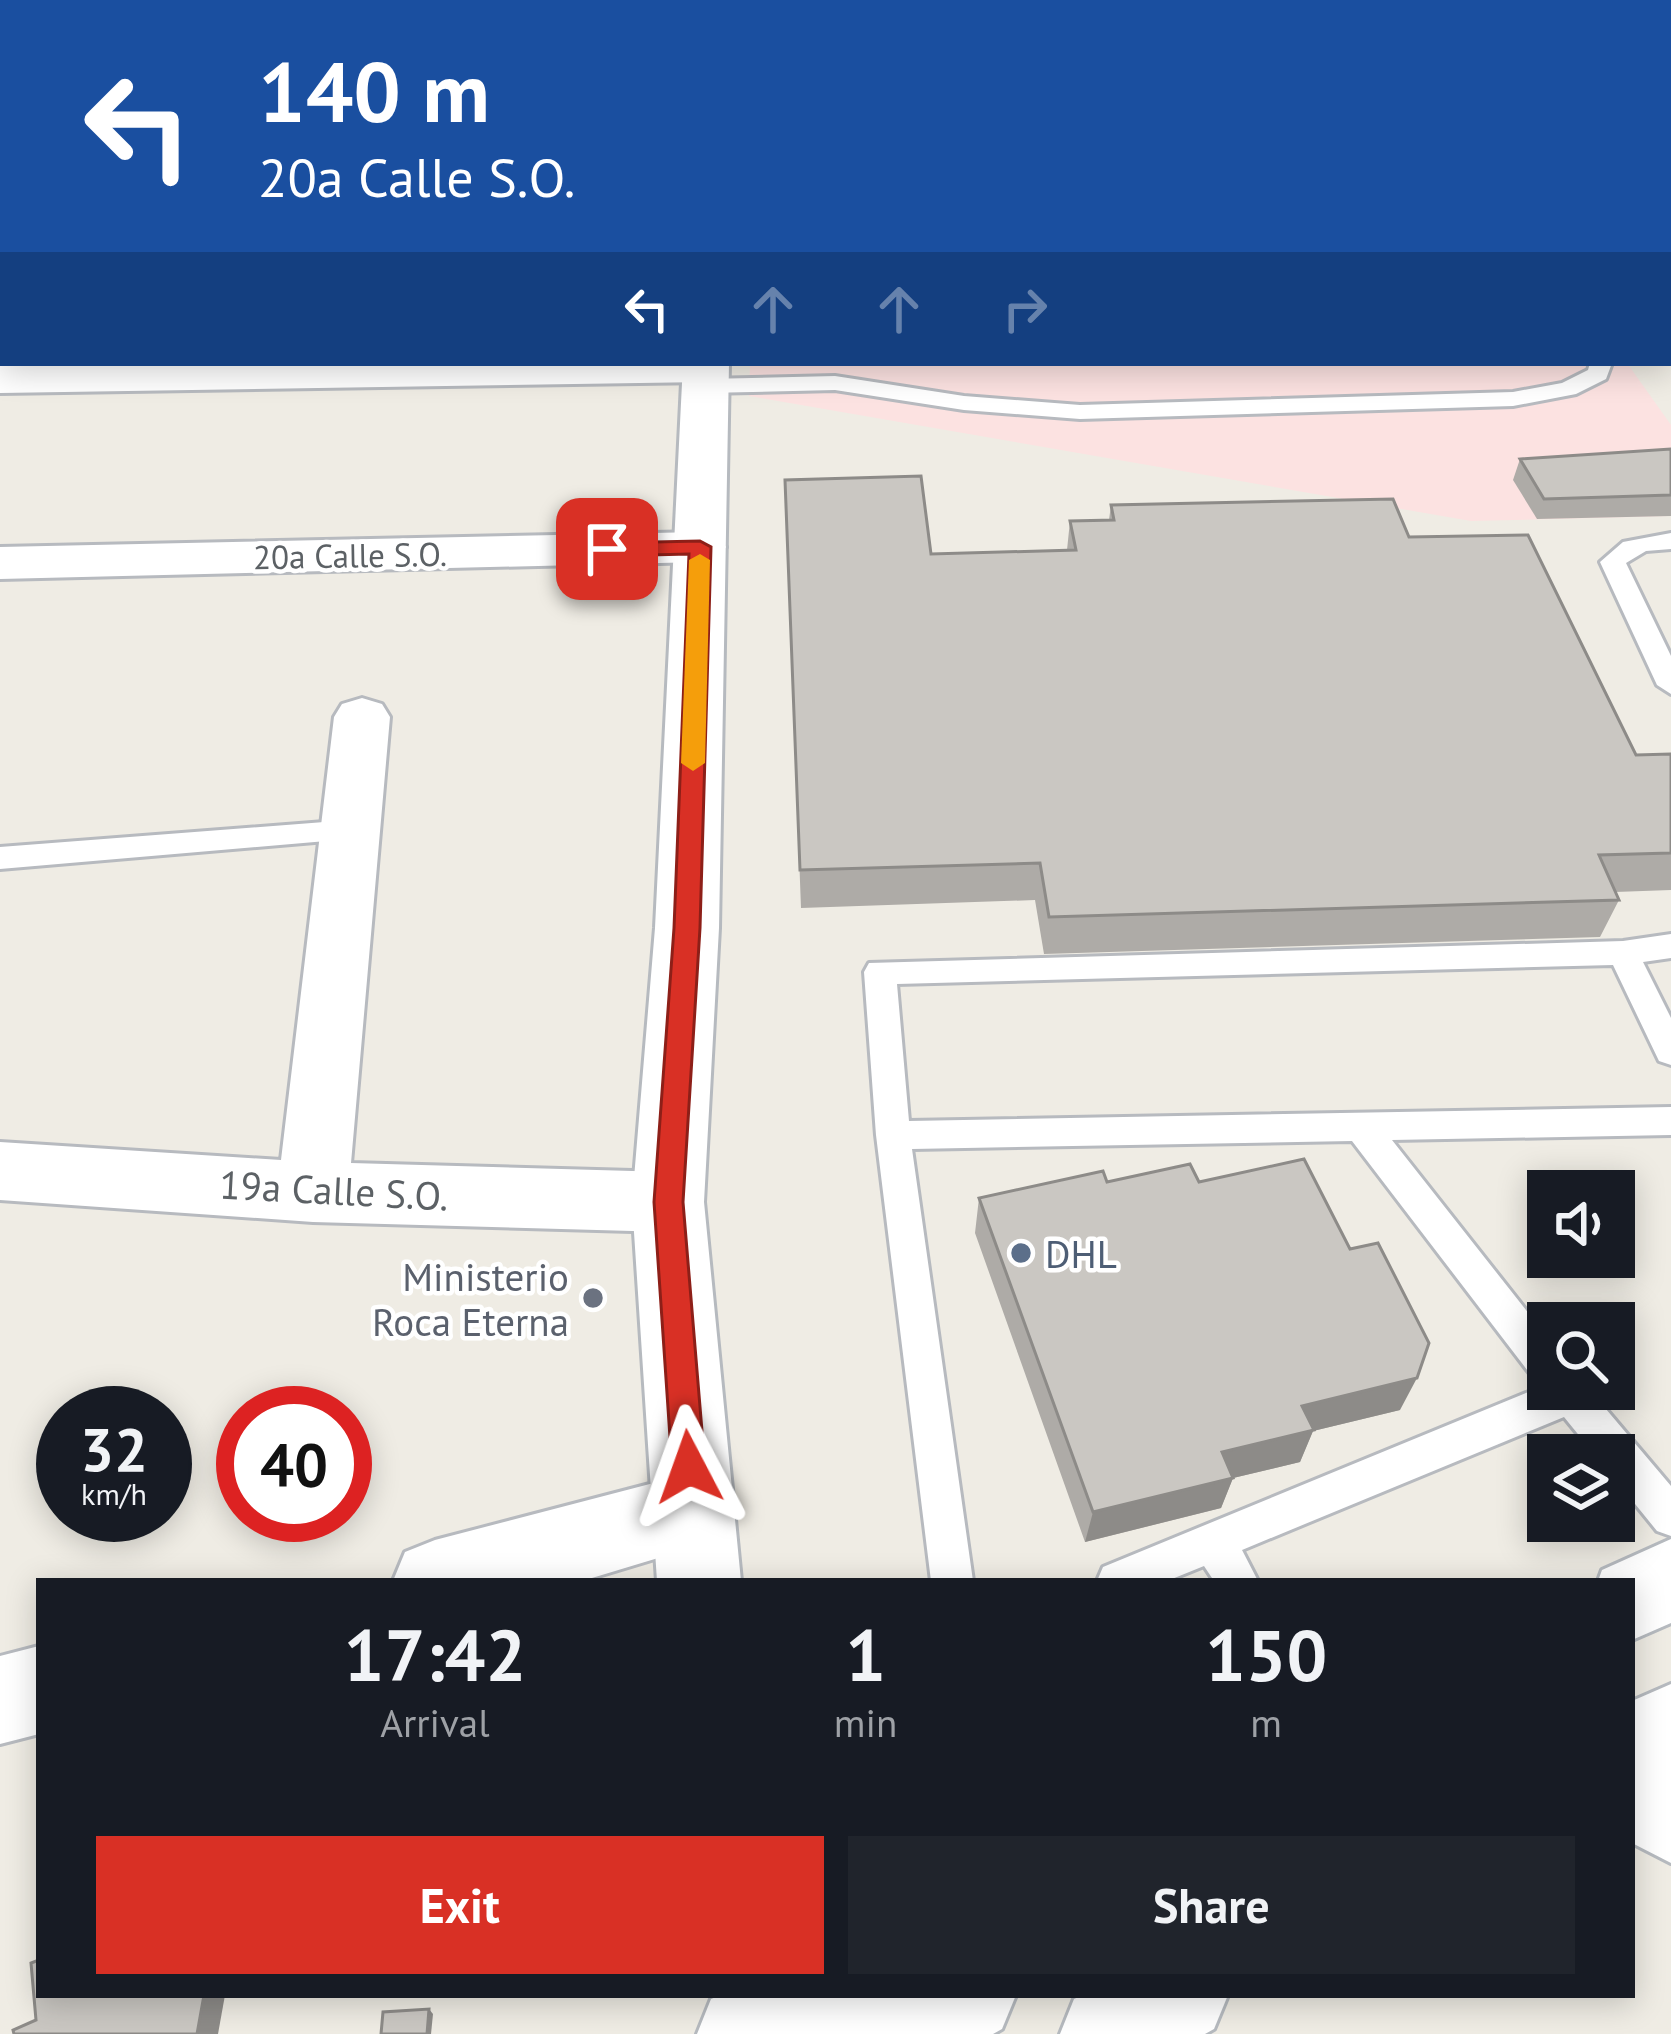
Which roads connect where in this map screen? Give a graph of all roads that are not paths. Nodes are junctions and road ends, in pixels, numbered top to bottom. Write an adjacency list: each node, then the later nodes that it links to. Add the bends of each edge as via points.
1 (1600, 366): 2 (lane, via 1568,389 1513,399 1080,412)
2 (705, 372): 3 (street); 5 (street)
3 (0, 379)
4 (1671, 541): 7 (lane, via 1639,544 1612,562)
5 (700, 547): 6 (street, 20a Calle S.O.); 19 (street)
6 (0, 563)
7 (1671, 685)
8 (362, 717): 9 (street)
9 (350, 831): 10 (lane); 18 (street)
10 (0, 858)
11 (1671, 946): 12 (lane)
12 (1623, 953): 13 (lane); 16 (lane, via 880,971)
13 (1671, 1052)
14 (1671, 1121): 15 (lane)
15 (1359, 1124): 16 (lane); 20 (lane)
16 (893, 1136): 27 (lane)
17 (0, 1171): 18 (street, 19a Calle S.O.)
18 (313, 1192): 19 (street, 19a Calle S.O.)
19 (668, 1202): 25 (street)
20 (1527, 1340)
21 (1527, 1399): 24 (lane)
22 (1583, 1410): 23 (lane)
23 (1671, 1516)
24 (1213, 1542): 28 (lane); 29 (lane)
25 (695, 1546): 26 (street)
26 (457, 1578)
27 (952, 1578)
28 (1125, 1578)
29 (1235, 1578)
30 (1671, 1580): 31 (street)
31 (1635, 1598)
32 (36, 1691): 33 (street)
33 (0, 1700)
34 (1671, 1728): 35 (street)
35 (1635, 1746)
36 (1635, 1787): 37 (street)
37 (1671, 1817)
38 (738, 1998): 42 (street)
39 (819, 1998): 42 (street)
40 (962, 1998): 43 (street)
41 (1175, 1998): 44 (street)
42 (744, 2034)
43 (896, 2034)
44 (1109, 2034)

